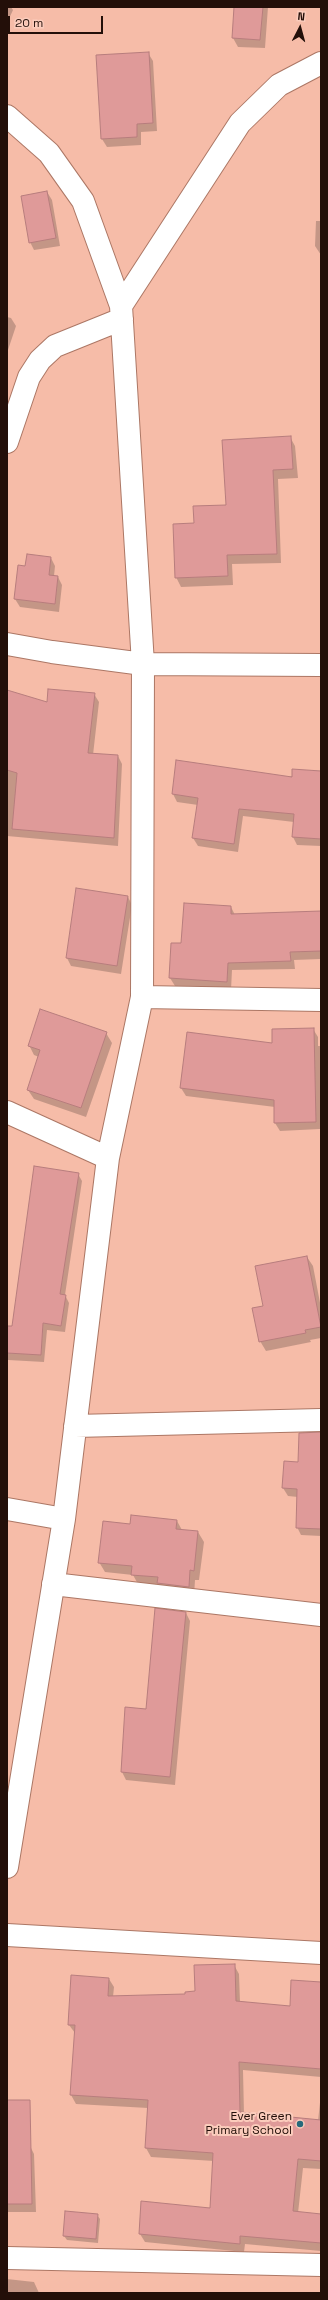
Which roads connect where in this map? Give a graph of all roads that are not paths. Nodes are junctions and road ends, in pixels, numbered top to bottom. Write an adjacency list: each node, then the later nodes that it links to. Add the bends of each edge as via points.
1 (321, 63): 3 (street, via 279,85 240,123)
2 (7, 116): 3 (street, via 49,153 82,201)
3 (121, 312): 4 (street, via 55,346 40,360 30,377); 6 (street)
4 (7, 442)
5 (7, 644): 6 (street)
6 (143, 664): 7 (street); 8 (street)
7 (321, 665)
8 (142, 998): 9 (street); 11 (street)
9 (321, 1000)
10 (7, 1112): 11 (street)
11 (108, 1158): 13 (street)
12 (321, 1420): 13 (street)
13 (75, 1426): 15 (street)
14 (7, 1509): 15 (street)
15 (64, 1519): 16 (street)
16 (53, 1584): 17 (street); 18 (street)
17 (321, 1615)
18 (7, 1867)
19 (7, 1935): 20 (street)
20 (321, 1953)
21 (7, 2258): 22 (street)
22 (321, 2265)

